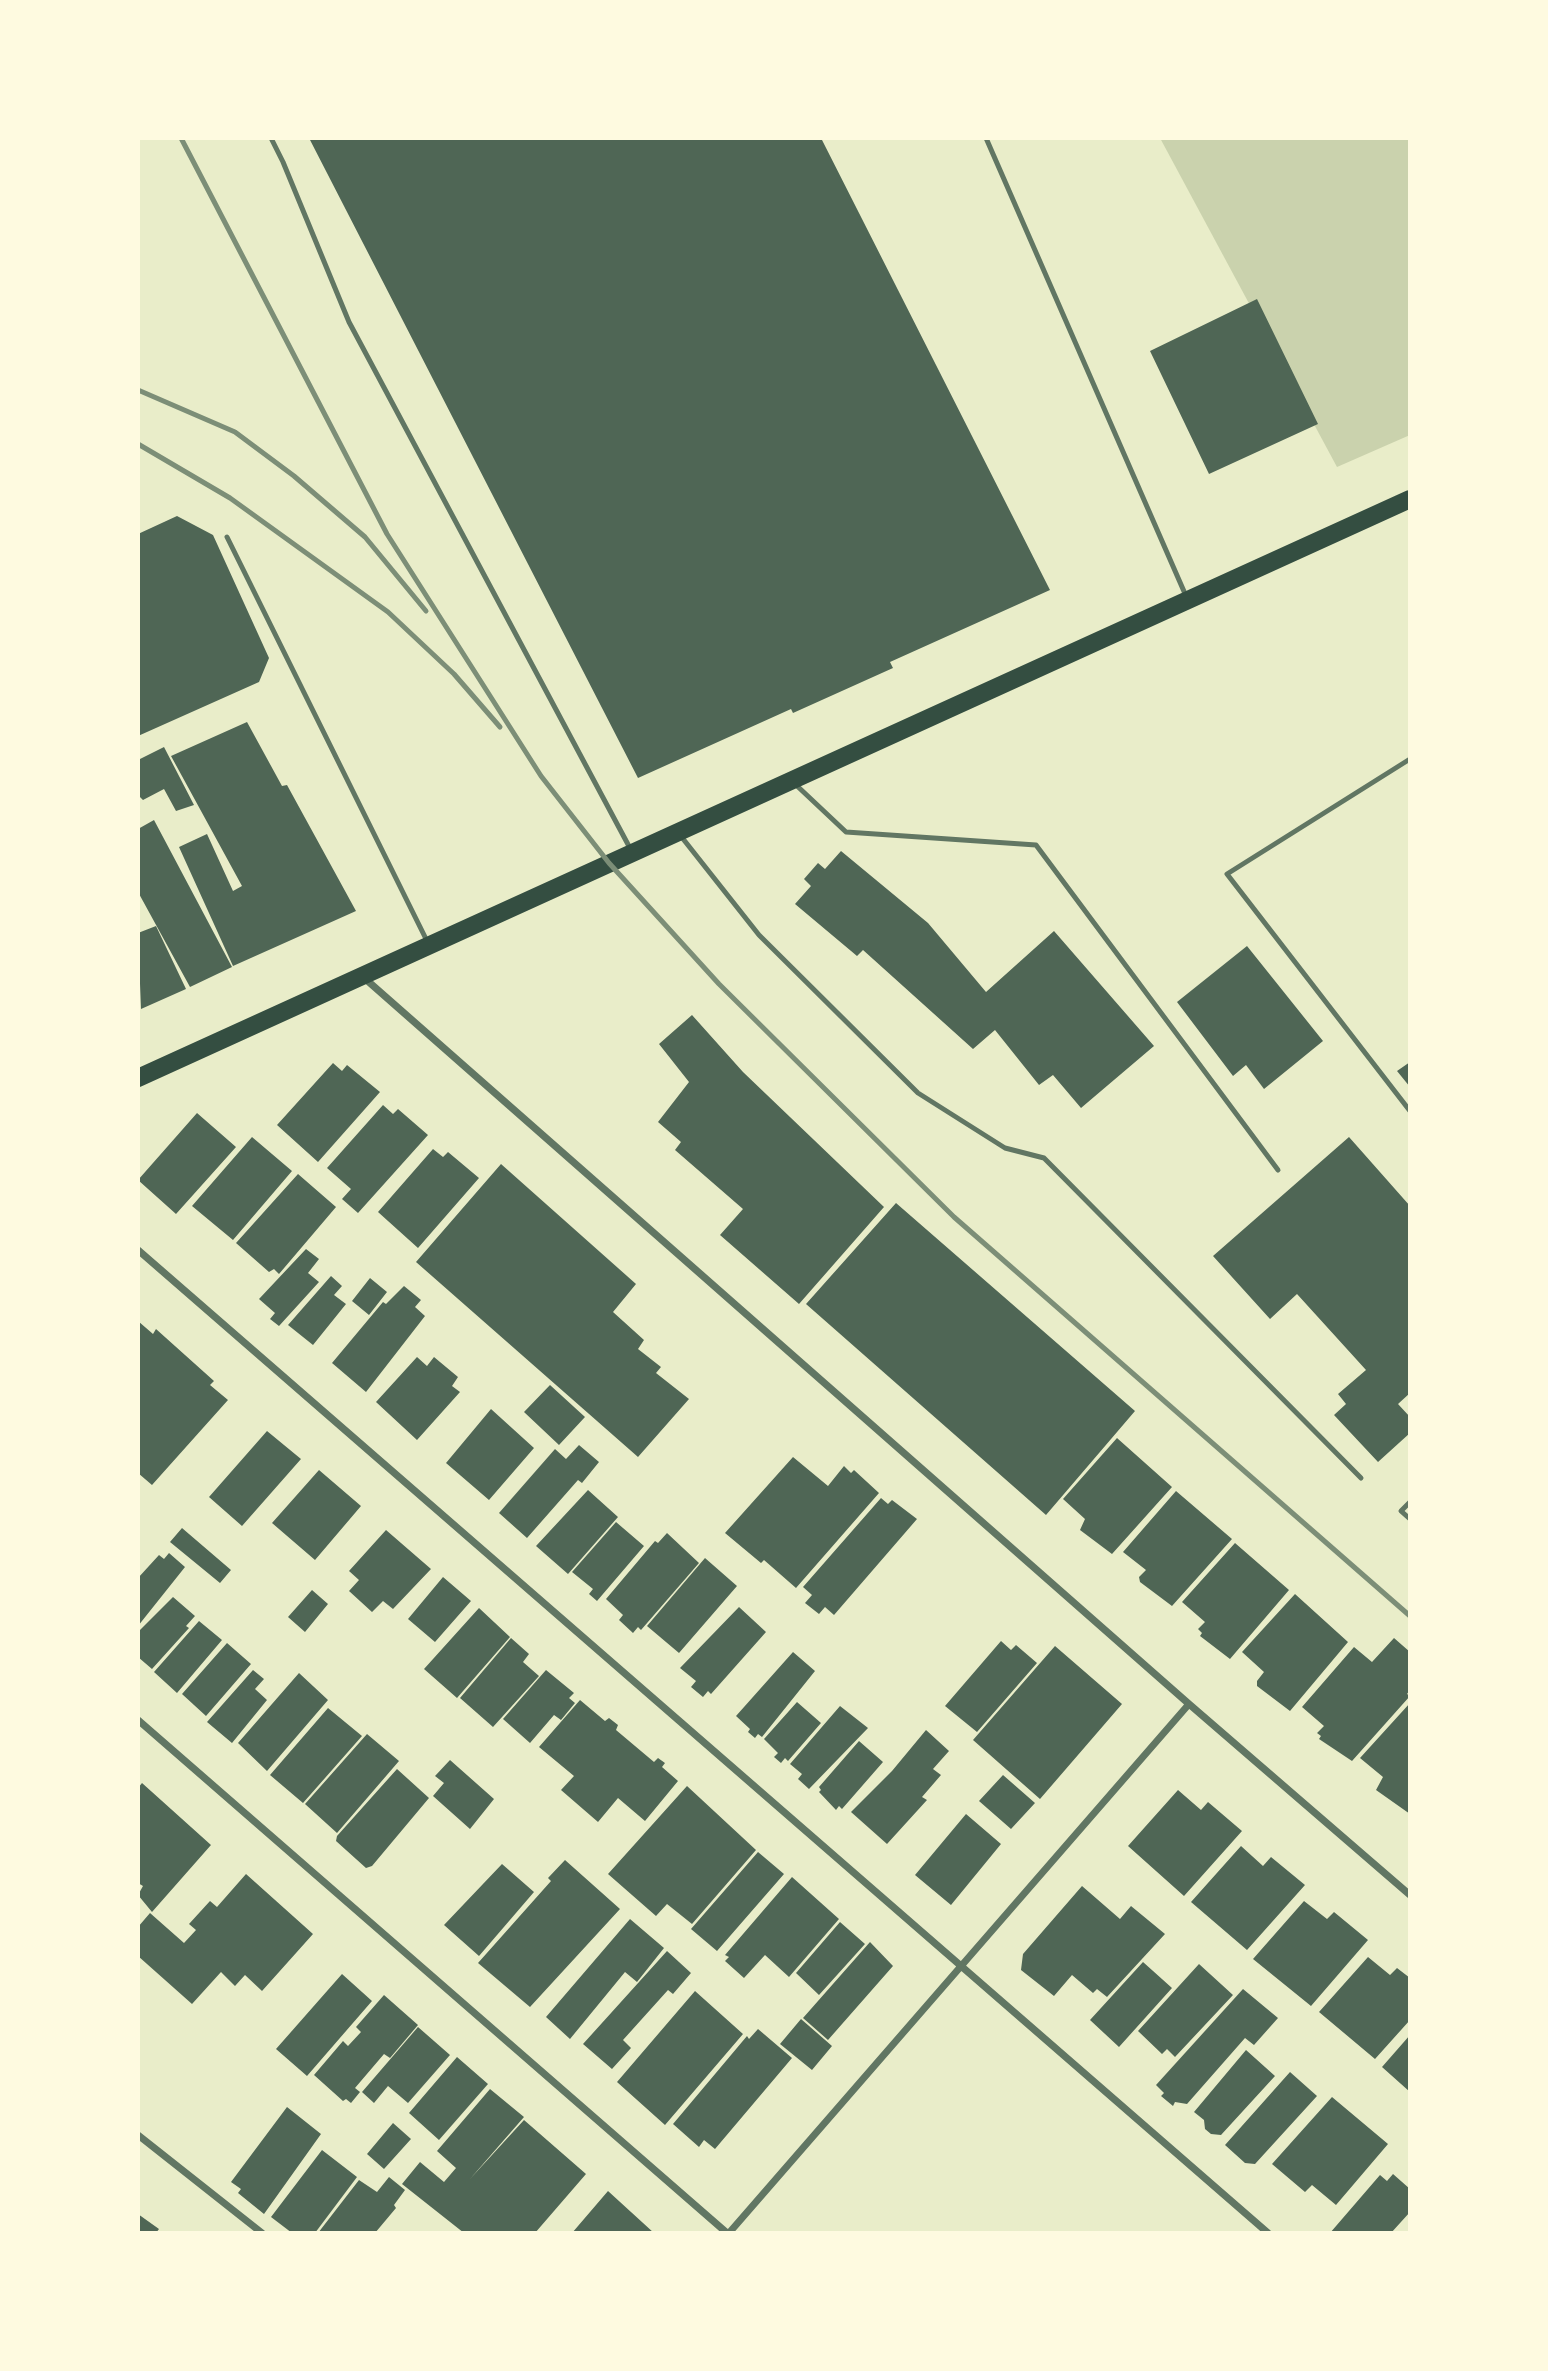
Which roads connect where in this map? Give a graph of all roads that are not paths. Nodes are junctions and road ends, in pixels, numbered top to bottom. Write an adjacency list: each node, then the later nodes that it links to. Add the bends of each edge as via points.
1 (271, 138): 9 (lane, via 349,322)
2 (986, 138): 5 (lane)
3 (1410, 499): 5 (main road)
4 (227, 537): 10 (lane)
5 (1189, 602): 7 (main road)
6 (1410, 759): 13 (lane, via 1227,874)
7 (790, 780): 8 (main road); 14 (lane, via 846,832 1036,845)
8 (678, 832): 9 (main road); 16 (lane, via 759,935 918,1093 1005,1148 1044,1158)
9 (632, 852): 10 (main road)
10 (429, 946): 11 (main road)
11 (362, 976): 12 (main road); 19 (street)
12 (138, 1078)
13 (1410, 1111)
14 (1278, 1170)
15 (138, 1250): 22 (street)
16 (1361, 1478)
17 (1410, 1503): 18 (lane, via 1401,1511)
18 (1410, 1519)
19 (1189, 1704): 21 (street); 22 (street)
20 (138, 1720): 25 (street)
21 (1410, 1895)
22 (963, 1967): 25 (street); 26 (street)
23 (138, 2135): 24 (street)
24 (262, 2233)
25 (728, 2233)
26 (1268, 2233)

